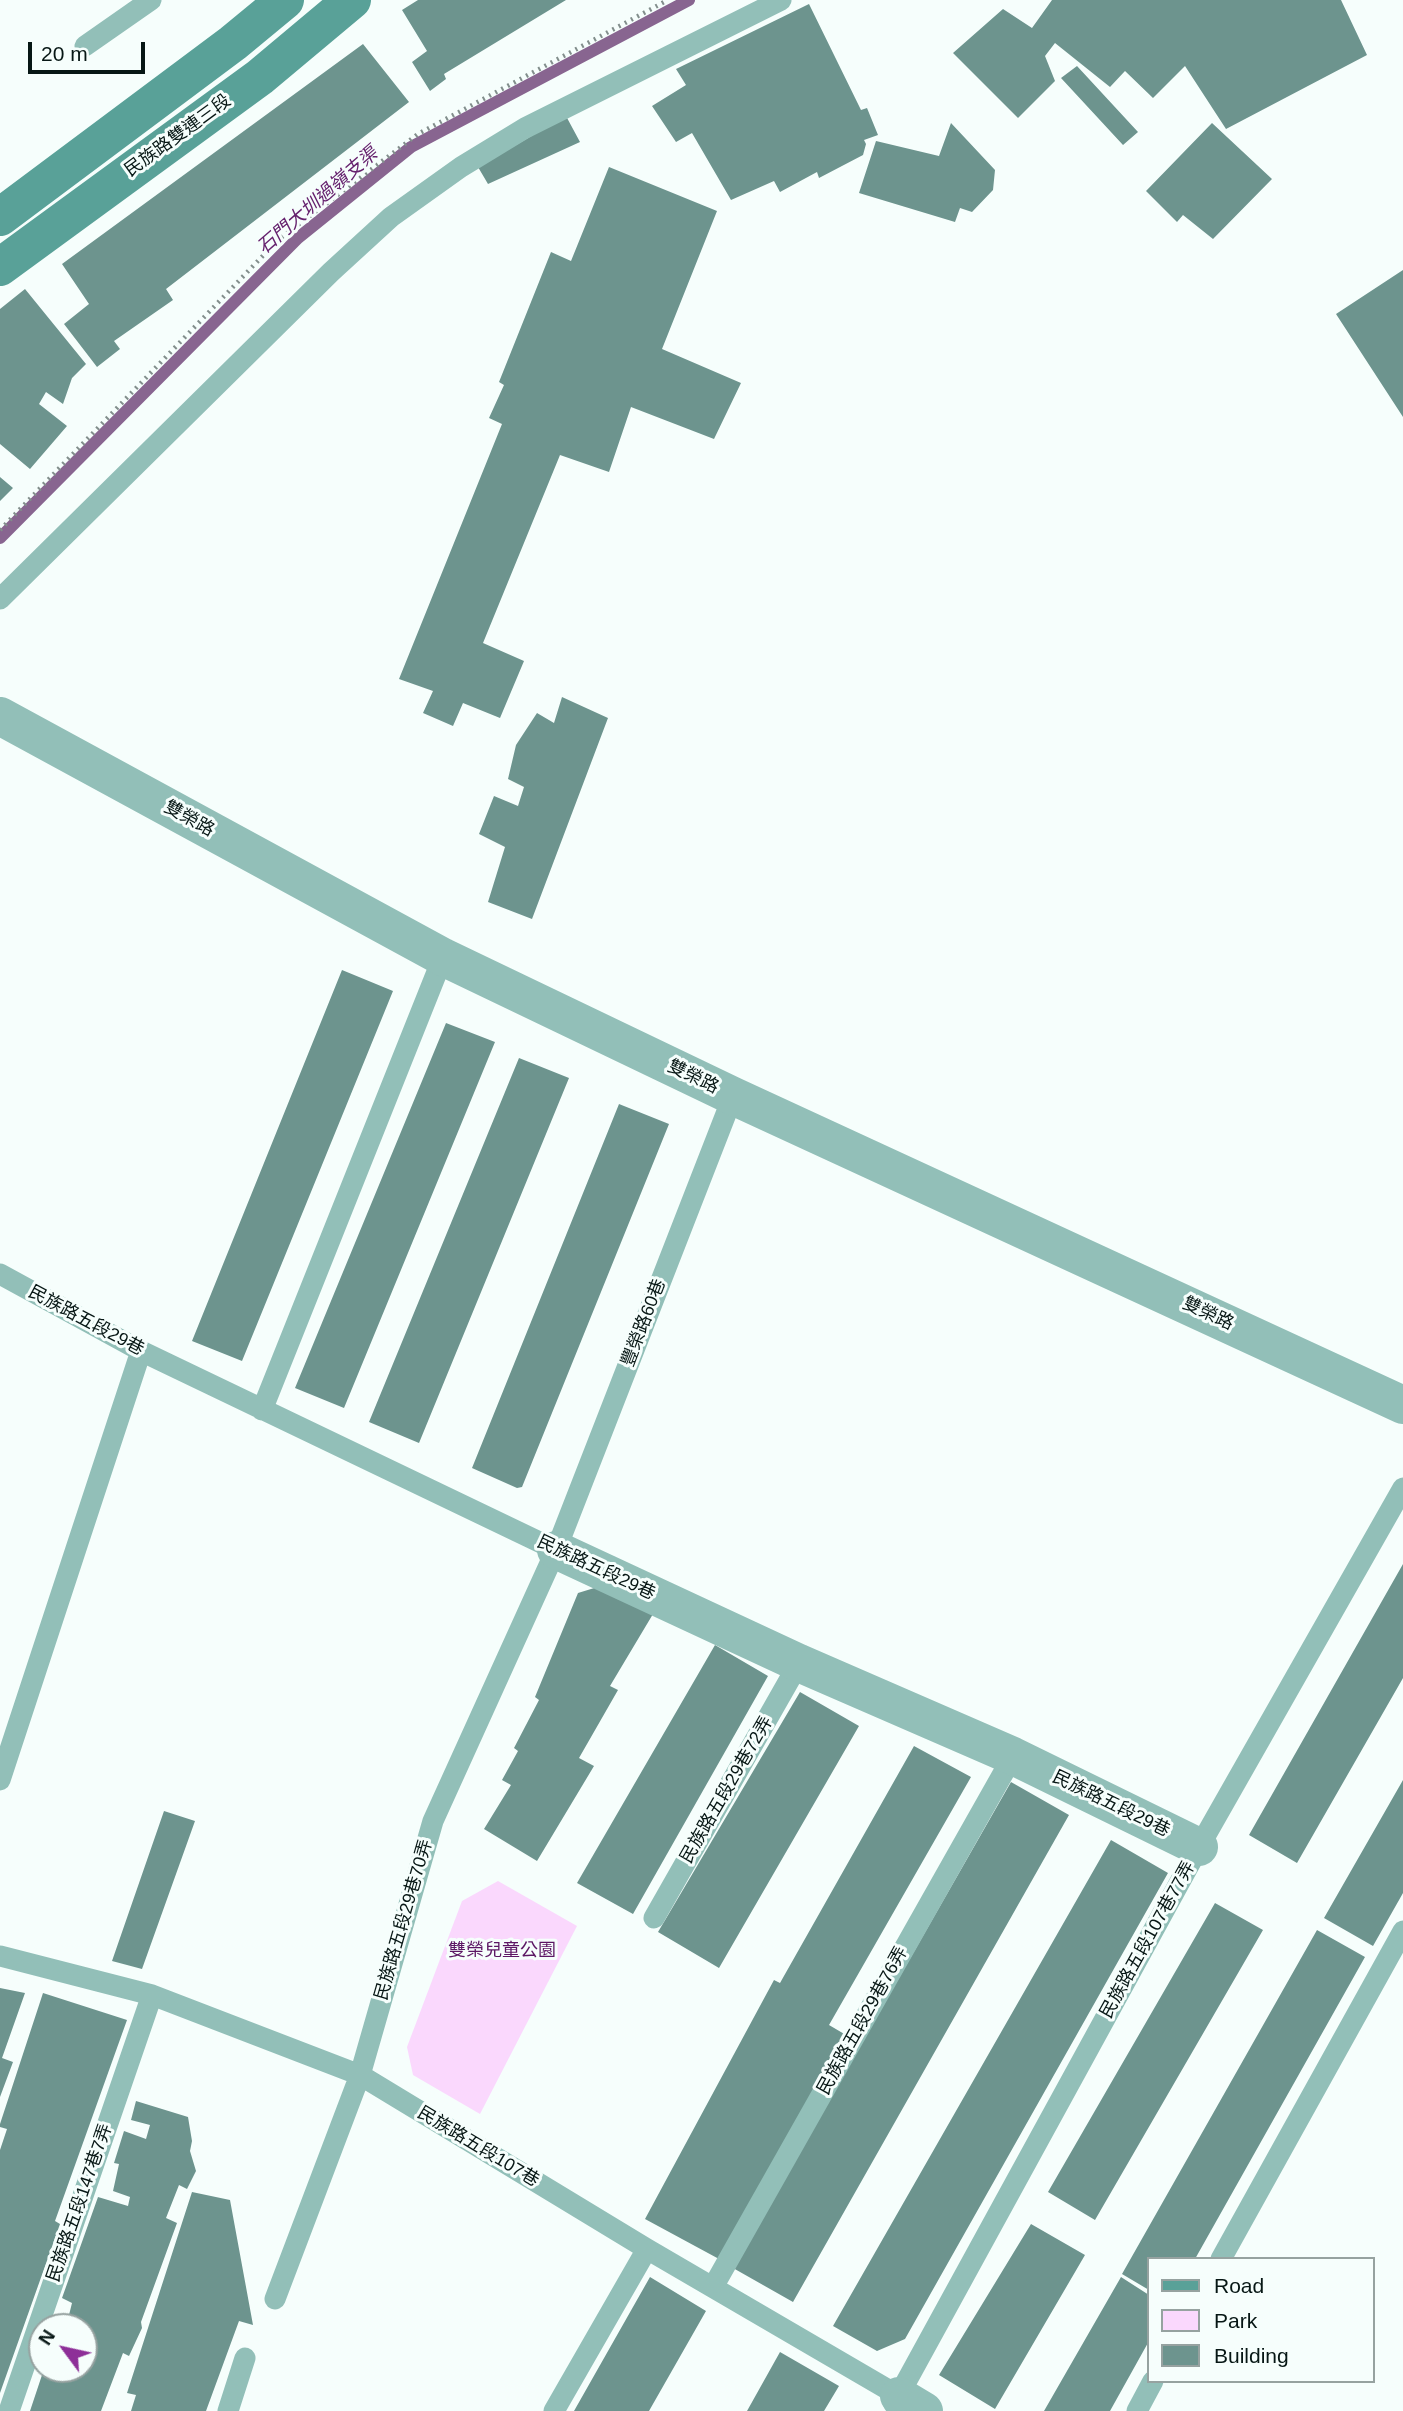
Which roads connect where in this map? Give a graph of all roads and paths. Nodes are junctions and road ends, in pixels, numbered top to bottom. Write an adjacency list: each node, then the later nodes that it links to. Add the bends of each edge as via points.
1 (151, 0): 7 (lane)
2 (285, 0): 8 (main road)
3 (352, 0): 6 (main road, 民族路雙連三段)
4 (668, 0): 10 (path, via 418,134 278,240)
5 (781, 0): 11 (lane, via 525,128 391,217)
6 (307, 14): 9 (main road, 民族路雙連三段, via 260,77)
7 (85, 46)
8 (0, 217)
9 (0, 267)
10 (0, 530)
11 (0, 599)
12 (0, 716): 13 (street, 雙榮路)
13 (443, 957): 14 (street, 雙榮路); 18 (lane)
14 (733, 1096): 17 (street, 雙榮路); 20 (lane, 豐榮路60巷)
15 (0, 1274): 16 (lane, 民族路五段29巷)
16 (141, 1351): 18 (lane, 民族路五段29巷); 23 (lane)
17 (1403, 1405)
18 (262, 1409): 20 (lane, 民族路五段29巷)
19 (1403, 1488): 24 (lane, 民族路五段107巷77弄)
20 (556, 1549): 21 (street, 民族路五段29巷); 29 (lane, 民族路五段29巷70弄, via 433,1821)
21 (799, 1663): 22 (street, 民族路五段29巷); 25 (lane, 民族路五段29巷72弄)
22 (1013, 1756): 24 (street, 民族路五段29巷); 32 (lane, 民族路五段29巷76弄)
23 (0, 1780)
24 (1199, 1847): 36 (lane, 民族路五段107巷77弄)
25 (654, 1917)
26 (1403, 1931): 31 (lane)
27 (0, 1956): 28 (lane, 民族路五段107巷)
28 (152, 1995): 29 (lane, 民族路五段107巷); 37 (lane, 民族路五段147巷7弄)
29 (360, 2075): 30 (lane, 民族路五段107巷); 33 (lane, 民族路五段29巷70弄)
30 (647, 2249): 32 (lane, 民族路五段107巷); 39 (lane)
31 (1222, 2257)
32 (713, 2287): 36 (lane, 民族路五段107巷)
33 (275, 2299)
34 (245, 2358): 38 (lane)
35 (1152, 2383): 40 (lane)
36 (904, 2406)
37 (9, 2411)
38 (228, 2411)
39 (554, 2411)
40 (1137, 2411)

